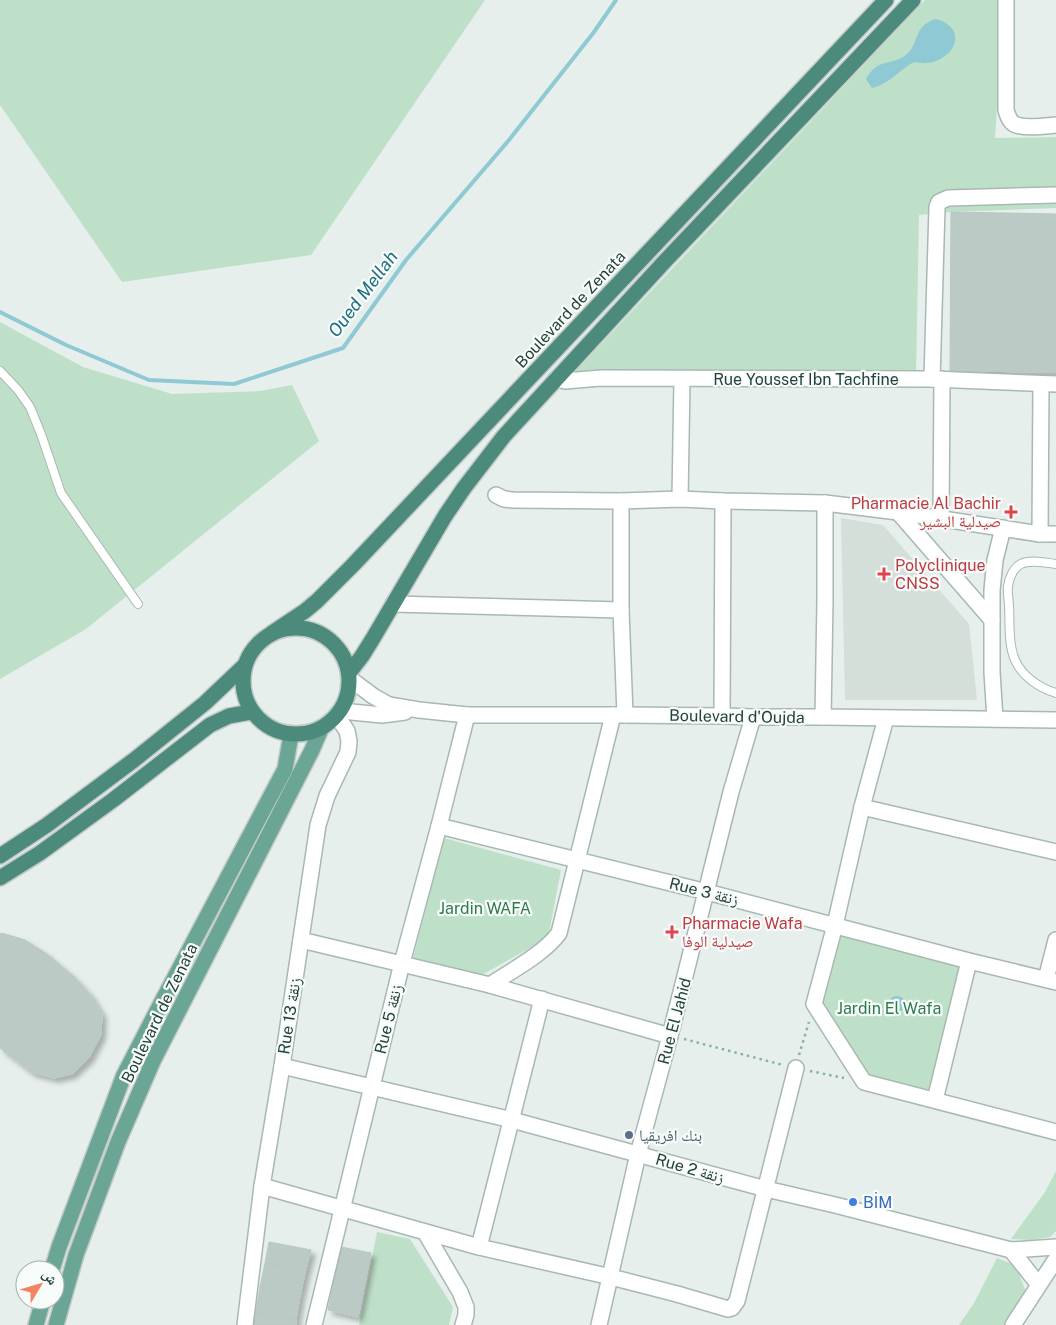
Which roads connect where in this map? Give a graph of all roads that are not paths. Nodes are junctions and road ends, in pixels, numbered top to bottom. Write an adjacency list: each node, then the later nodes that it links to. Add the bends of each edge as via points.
1 (886, 0): 26 (highway, Boulevard de Zenata, via 353,565 317,601)
2 (913, 0): 7 (highway)
3 (1006, 0): 4 (street, via 1006,110 1009,119 1022,126)
4 (1056, 125)
5 (1056, 195): 9 (street, via 948,198 939,202)
6 (0, 370): 22 (lane, via 30,407 61,493)
7 (556, 379): 8 (street, Rue Youssef Ibn Tachfine); 23 (highway, via 504,436 464,488)
8 (682, 379): 9 (street, Rue Youssef Ibn Tachfine); 12 (street)
9 (938, 379): 10 (street, Rue Youssef Ibn Tachfine); 17 (street)
10 (1048, 384): 19 (street)
11 (496, 495): 13 (street, via 513,500)
12 (680, 499): 13 (street); 14 (street)
13 (621, 501): 24 (street)
14 (723, 501): 15 (street); 35 (street)
15 (824, 503): 16 (street); 36 (street)
16 (898, 512): 17 (street); 25 (street)
17 (941, 519): 18 (street)
18 (1003, 528): 19 (street); 25 (street, via 994,560)
19 (1040, 534): 20 (street)
20 (1056, 534)
21 (1056, 564): 29 (lane, via 1021,564 1011,575 1008,587 1015,660 1038,686)
22 (138, 604)
23 (393, 604): 24 (street); 28 (highway)
24 (621, 610): 34 (street)
25 (992, 620): 39 (street)
26 (272, 633): 27 (highway, via 254,646); 28 (highway, via 304,628 320,633 334,643 344,657)
27 (244, 666): 31 (highway, via 244,697); 46 (highway, via 205,703 134,760)
28 (349, 676): 30 (street, Boulevard d'Oujda, via 380,701); 32 (highway, via 349,690)
29 (1056, 693)
30 (419, 710): 32 (street, Boulevard d'Oujda, via 382,715); 33 (street, Boulevard d'Oujda)
31 (251, 712): 42 (highway, via 262,723); 48 (highway, via 228,716 210,725 113,800)
32 (339, 713): 41 (highway); 51 (street, Rue 13 زنقة, via 347,731 348,752 327,796 318,825)
33 (467, 714): 34 (street, Boulevard d'Oujda); 44 (street, Rue 5 زنقة)
34 (619, 715): 35 (street, Boulevard d'Oujda); 47 (street)
35 (722, 716): 37 (street, Boulevard d'Oujda)
36 (823, 717): 37 (street, Boulevard d'Oujda); 38 (street, Boulevard d'Oujda)
37 (753, 718): 49 (street, Rue El Jahid)
38 (886, 718): 39 (street, Boulevard d'Oujda); 43 (street)
39 (995, 720): 40 (street, Boulevard d'Oujda)
40 (1056, 720)
41 (320, 729): 42 (highway); 79 (main road, Boulevard de Zenata, via 153,1061 118,1142 76,1255)
42 (291, 735): 74 (main road, Boulevard de Zenata, via 285,769 124,1075)
43 (862, 806): 45 (street); 50 (street)
44 (439, 826): 47 (street, Rue 3 زنقة); 54 (street, Rue 5 زنقة)
45 (1056, 852)
46 (0, 856)
47 (578, 859): 49 (street, Rue 3 زنقة); 56 (street, via 558,933 542,949)
48 (0, 878)
49 (707, 892): 50 (street, Rue 3 زنقة); 58 (street, Rue El Jahid)
50 (835, 925): 53 (street, Rue 3 زنقة); 62 (street, via 814,1004 864,1082)
51 (301, 940): 54 (street); 59 (street, Rue 13 زنقة)
52 (1056, 940): 55 (street)
53 (969, 961): 55 (street, Rue 3 زنقة); 62 (street)
54 (402, 963): 56 (street); 61 (street, Rue 5 زنقة)
55 (1051, 980)
56 (490, 985): 57 (street)
57 (542, 999): 58 (street); 63 (street)
58 (670, 1036): 65 (street, Rue El Jahid)
59 (282, 1066): 61 (street, Rue 2 زنقة); 66 (street, Rue 13 زنقة)
60 (796, 1068): 67 (street)
61 (372, 1088): 63 (street, Rue 2 زنقة); 68 (street, Rue 5 زنقة)
62 (935, 1100): 64 (street)
63 (512, 1120): 65 (street, Rue 2 زنقة); 70 (street)
64 (1056, 1132)
65 (638, 1154): 67 (street, Rue 2 زنقة); 75 (street, Rue El Jahid)
66 (262, 1186): 68 (street); 80 (street, Rue 13 زنقة)
67 (766, 1189): 72 (street, Rue 2 زنقة); 75 (street, via 737,1301 732,1308 728,1310)
68 (342, 1209): 69 (street); 81 (street, Rue 5 زنقة)
69 (425, 1232): 70 (street); 82 (street, via 460,1292 466,1307)
70 (479, 1247): 75 (street)
71 (1056, 1247): 72 (street, Rue 2 زنقة)
72 (1011, 1250): 76 (street)
73 (1056, 1259): 76 (street)
74 (55, 1260)
75 (611, 1277): 83 (street, Rue El Jahid)
76 (1039, 1285): 84 (street)
77 (40, 1310): 78 (main road)
78 (36, 1325)
79 (56, 1325)
80 (245, 1325)
81 (314, 1325)
82 (463, 1325)
83 (599, 1325)
84 (1013, 1325)

